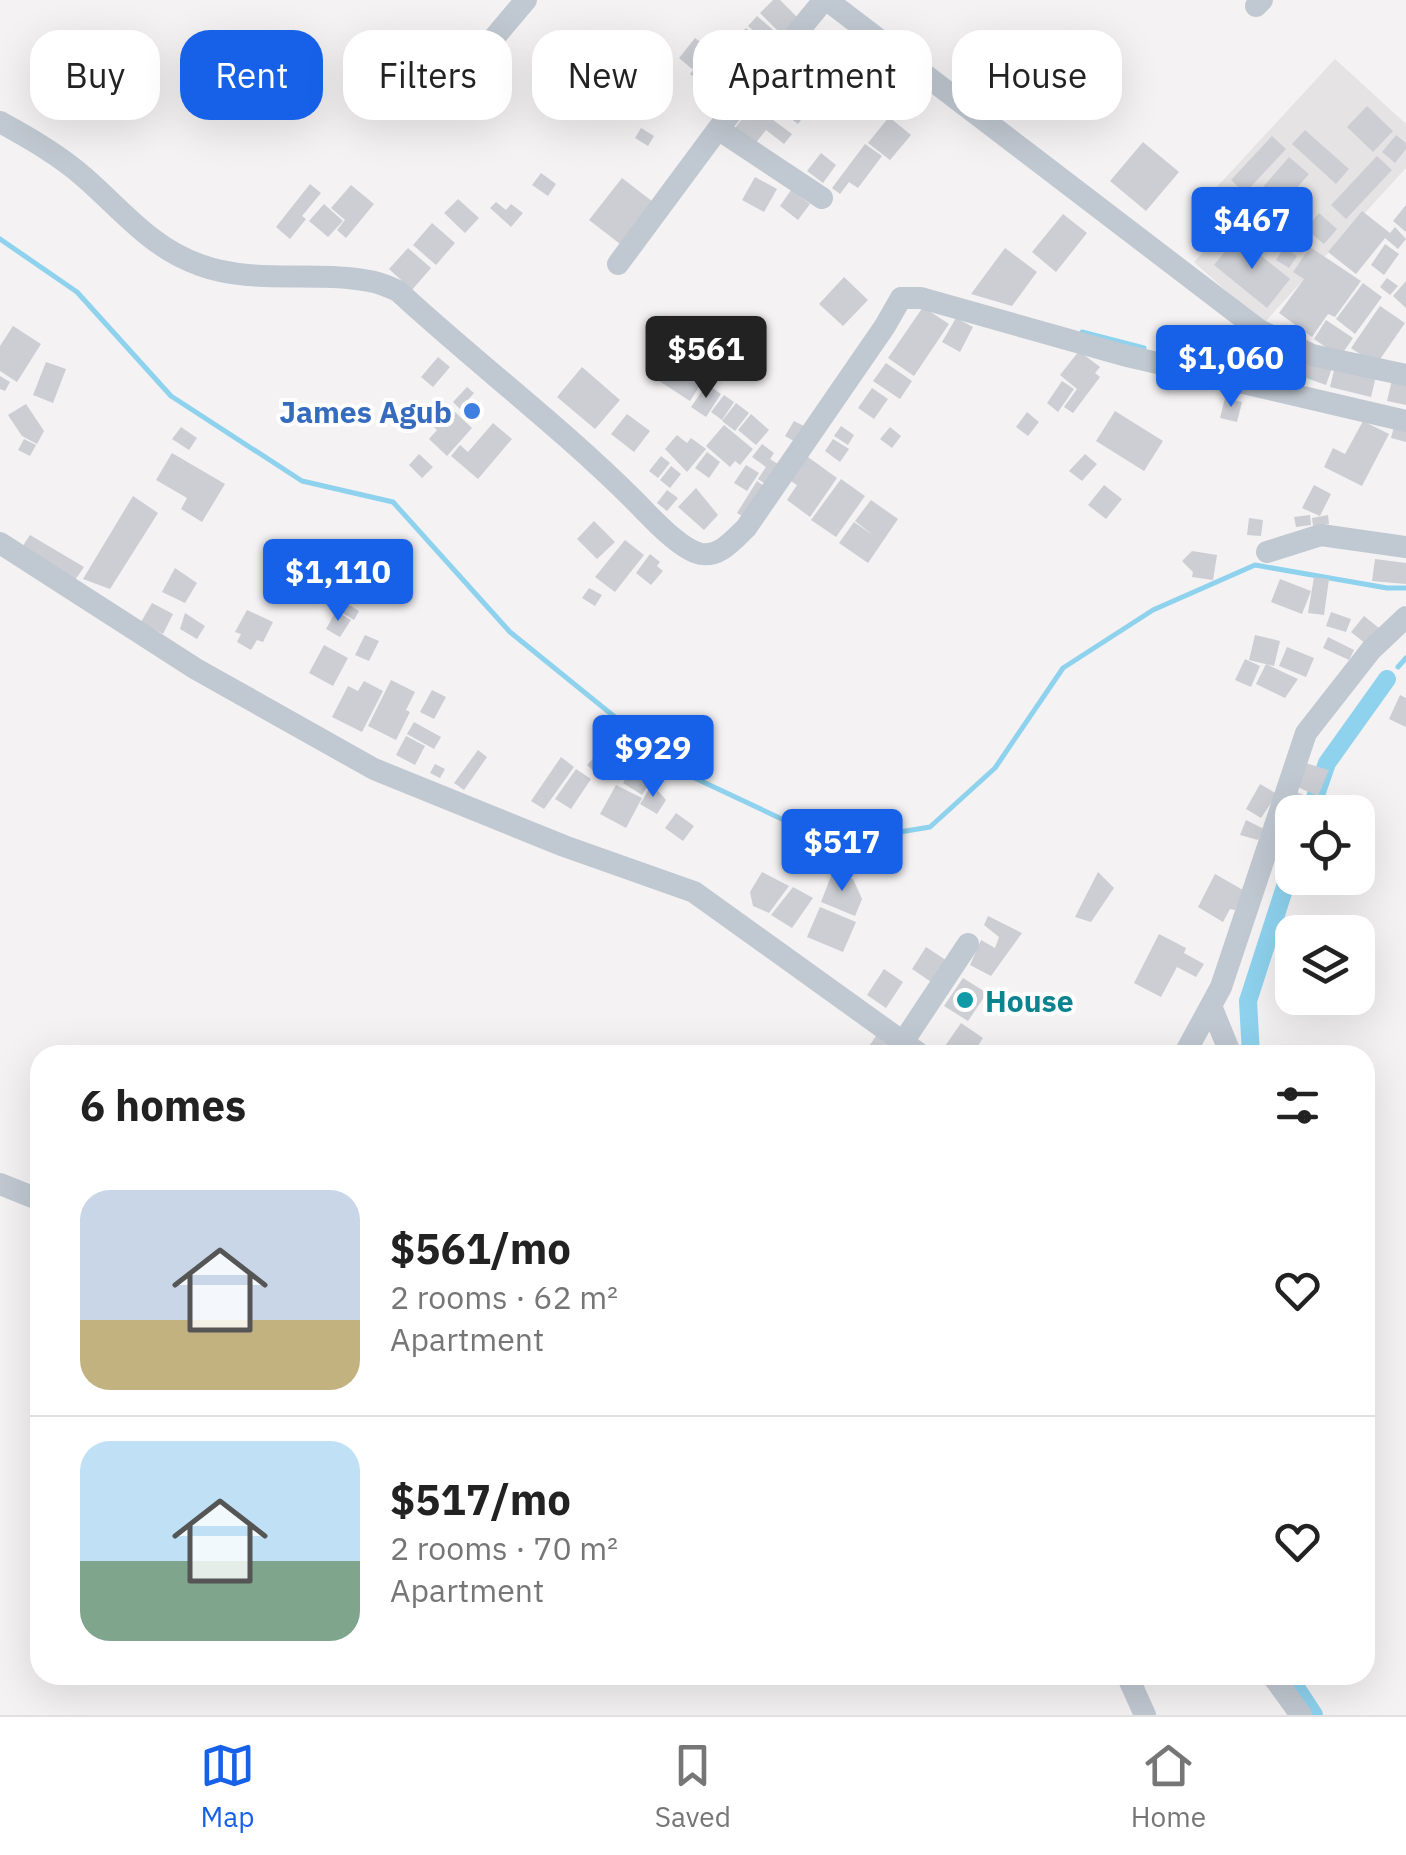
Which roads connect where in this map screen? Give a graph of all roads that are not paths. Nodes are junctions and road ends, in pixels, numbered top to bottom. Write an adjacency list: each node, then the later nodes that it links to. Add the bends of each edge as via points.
1 (526, 0): 3 (street)
2 (825, 0): 5 (street); 8 (street, via 1259,330 1312,355)
3 (500, 30)
4 (0, 122): 9 (street, via 82,175 144,235 176,255 233,273 369,280 398,291 588,454 653,520 702,554 722,550 746,528 901,298)
5 (718, 129): 6 (street); 7 (street)
6 (822, 198)
7 (618, 264)
8 (1406, 375)
9 (1406, 421)
10 (0, 543): 16 (street, via 196,669 374,769 694,892)
11 (1406, 547): 12 (street, via 1321,535)
12 (1267, 552)
13 (1406, 617): 15 (street, via 1306,733)
14 (968, 944): 17 (street)
15 (1211, 1006): 18 (street); 19 (street)
16 (908, 1045)
17 (914, 1045)
18 (1190, 1045)
19 (1227, 1045)
20 (0, 1184): 21 (street)
21 (30, 1196)
22 (1131, 1685): 24 (street)
23 (1279, 1685): 25 (street)
24 (1144, 1715)
25 (1301, 1715)

